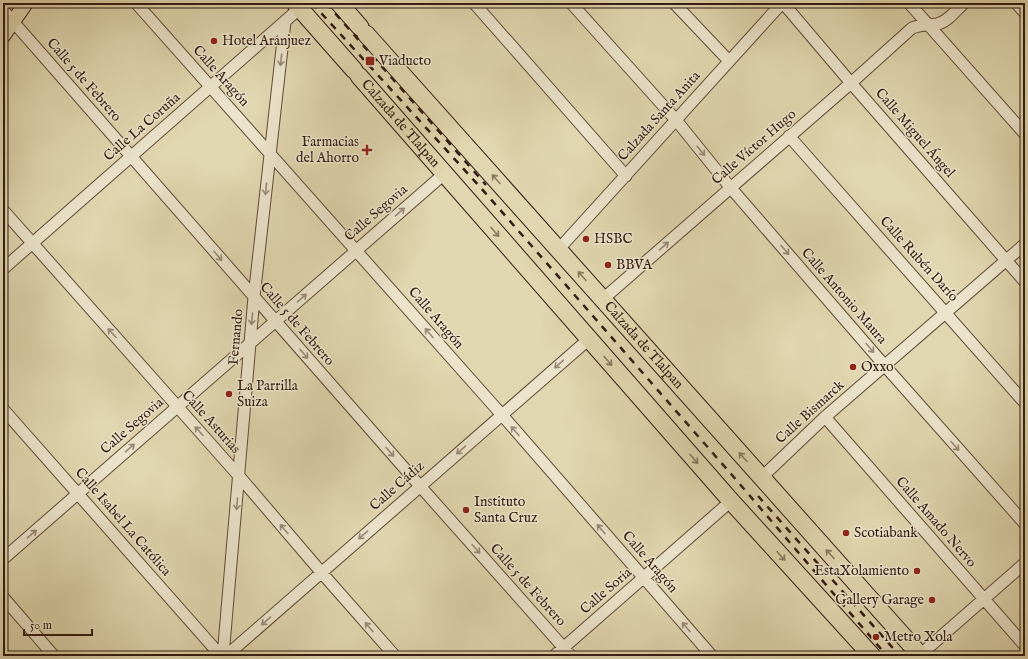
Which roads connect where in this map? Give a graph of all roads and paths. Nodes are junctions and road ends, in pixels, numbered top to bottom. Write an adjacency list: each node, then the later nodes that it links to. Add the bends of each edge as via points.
1 (26, 3): 14 (main road)
2 (136, 3): 20 (street, Calle Aragón)
3 (339, 3): 33 (highway, Calzada de Tlalpan, one-way to 3)
4 (474, 3): 27 (street)
5 (571, 3): 21 (street, Calle Antonio Maura)
6 (674, 3): 18 (street)
7 (783, 3): 18 (street, Calzada Santa Anita); 19 (street, Calle Miguel Ángel)
8 (910, 3): 16 (street)
9 (964, 3): 16 (street, Calle Víctor Hugo, via 945,21)
10 (1016, 3): 13 (street)
11 (297, 6): 15 (street, Calle La Coruña); 26 (highway, Calzada de Tlalpan)
12 (3, 10): 14 (street, Calle 5 de Febrero)
13 (1025, 13)
14 (13, 21): 17 (main road); 25 (street, Calle 5 de Febrero)
15 (285, 22): 20 (street, Calle La Coruña); 24 (street, Fernando, one-way to 24)
16 (928, 24): 19 (street, Calle Víctor Hugo, via 912,28); 22 (street)
17 (3, 36)
18 (729, 61): 21 (street, Calzada Santa Anita)
19 (851, 83): 23 (street, Calle Víctor Hugo); 34 (street, Calle Miguel Ángel)
20 (211, 87): 24 (street, Calle Aragón); 25 (street, Calle La Coruña)
21 (676, 120): 27 (street, Calzada Santa Anita); 28 (street, Calle Antonio Maura, one-way to 28)
22 (1025, 134)
23 (790, 136): 28 (street, Calle Víctor Hugo); 39 (street, Calle Rubén Darío)
24 (270, 153): 32 (street, Calle Aragón); 37 (street, Fernando, one-way to 37)
25 (131, 156): 30 (street, Calle La Coruña); 37 (street, Calle 5 de Febrero, one-way to 37)
26 (444, 174): 32 (street, Calle Segovia, one-way to 26); 41 (highway, Calzada de Tlalpan, one-way to 41)
27 (626, 176): 33 (street, Calzada Santa Anita)
28 (730, 187): 38 (street, Calle Víctor Hugo, one-way to 28); 43 (street, Calle Antonio Maura, one-way to 43)
29 (3, 210): 30 (street, Calle Asturias)
30 (32, 243): 35 (street, Calle La Coruña); 45 (street, Calle Asturias, one-way to 30)
31 (1025, 244): 34 (street, Calle Bismarck)
32 (356, 250): 40 (street, Calle Segovia, one-way to 32); 47 (street, Calle Aragón, one-way to 32)
33 (558, 250): 38 (highway, Calzada de Tlalpan, one-way to 33)
34 (1007, 262): 36 (street, Calle Miguel Ángel); 39 (street, Calle Bismarck)
35 (3, 269)
36 (1025, 282)
37 (254, 297): 40 (street, Calle 5 de Febrero); 42 (street, Fernando, one-way to 42)
38 (603, 299): 50 (highway, Calzada de Tlalpan, one-way to 38)
39 (946, 313): 43 (street, Calle Bismarck); 44 (street, Calle Rubén Darío)
40 (275, 321): 42 (street, Calle Segovia); 51 (street, Calle 5 de Febrero, one-way to 51)
41 (588, 339): 47 (street, Calle Cádiz, one-way to 47); 53 (highway, Calzada de Tlalpan, one-way to 53)
42 (250, 343): 45 (street, Calle Segovia); 49 (street, Fernando)
43 (885, 366): 48 (street, Calle Bismarck); 54 (street, Calle Antonio Maura, one-way to 54)
44 (1025, 403)
45 (177, 407): 49 (street, Calle Asturias, one-way to 45); 52 (street, Calle Segovia, one-way to 45)
46 (3, 409): 52 (street, Calle Isabel La Católica)
47 (502, 415): 51 (street, Calle Cádiz, one-way to 51); 58 (street, Calle Aragón, one-way to 47)
48 (825, 417): 50 (street, Calle Bismarck); 60 (street, Calle Amado Nervo)
49 (239, 476): 57 (street, Calle Asturias, one-way to 49); 64 (street, Fernando, one-way to 64)
50 (762, 478): 69 (highway, Calzada de Tlalpan, one-way to 50)
51 (420, 486): 57 (street, Calle Cádiz, one-way to 57); 62 (street, Calle 5 de Febrero, one-way to 62)
52 (78, 494): 55 (street, Calle Segovia, one-way to 52); 64 (street, Calle Isabel La Católica)
53 (731, 501): 58 (street, Calle Soria); 68 (highway, Calzada de Tlalpan, one-way to 68)
54 (1025, 524)
55 (3, 559)
56 (1025, 563): 60 (street)
57 (321, 572): 64 (street, Calle Cádiz, one-way to 64); 65 (street, Calle Asturias, one-way to 57)
58 (644, 578): 62 (street, Calle Soria); 67 (street, Calle Aragón, one-way to 58)
59 (3, 597): 63 (street)
60 (984, 599): 61 (street, Calle Amado Nervo); 69 (street)
61 (1025, 646)
62 (567, 652): 66 (street, Calle Soria)
63 (54, 656)
64 (223, 656)
65 (395, 656)
66 (554, 656)
67 (712, 656)
68 (872, 656)
69 (921, 656)

